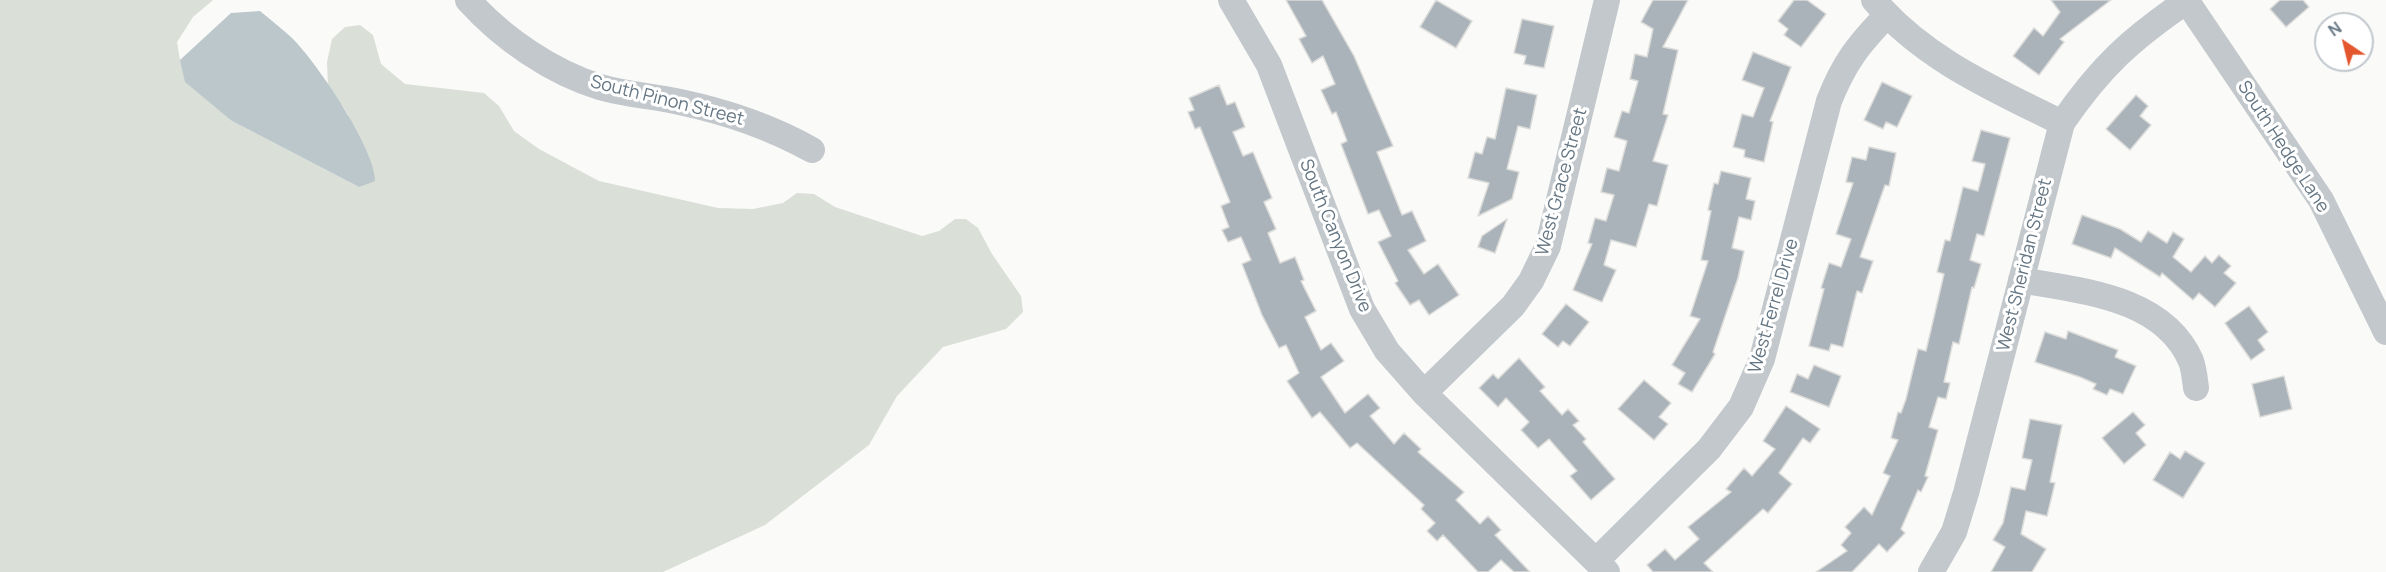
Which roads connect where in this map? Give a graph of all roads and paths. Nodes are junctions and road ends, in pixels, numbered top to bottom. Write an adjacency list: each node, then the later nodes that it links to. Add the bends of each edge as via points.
1 (468, 0): 7 (street, South Pinon Street, via 506,37 558,69 608,89 744,119 778,131)
2 (1232, 0): 11 (street, South Canyon Drive, via 1269,65 1362,309 1387,351)
3 (1607, 0): 11 (street, West Grace Street, via 1548,246 1513,306)
4 (2187, 0): 6 (street, West Sheridan Street, via 2112,58); 9 (street, South Hedge Lane, via 2321,200)
5 (1881, 7): 6 (street, via 1930,50 1977,81); 12 (street, West Ferrel Drive, via 1841,69 1829,101 1762,359 1740,407 1709,449)
6 (2062, 123): 8 (street, West Sheridan Street)
7 (812, 150)
8 (2021, 280): 10 (street, via 2107,296 2141,310 2171,332 2191,361); 13 (street, West Sheridan Street, via 1954,532)
9 (2386, 332)
10 (2196, 388)
11 (1424, 393): 12 (street, South Canyon Drive)
12 (1602, 567)
13 (1931, 572)

